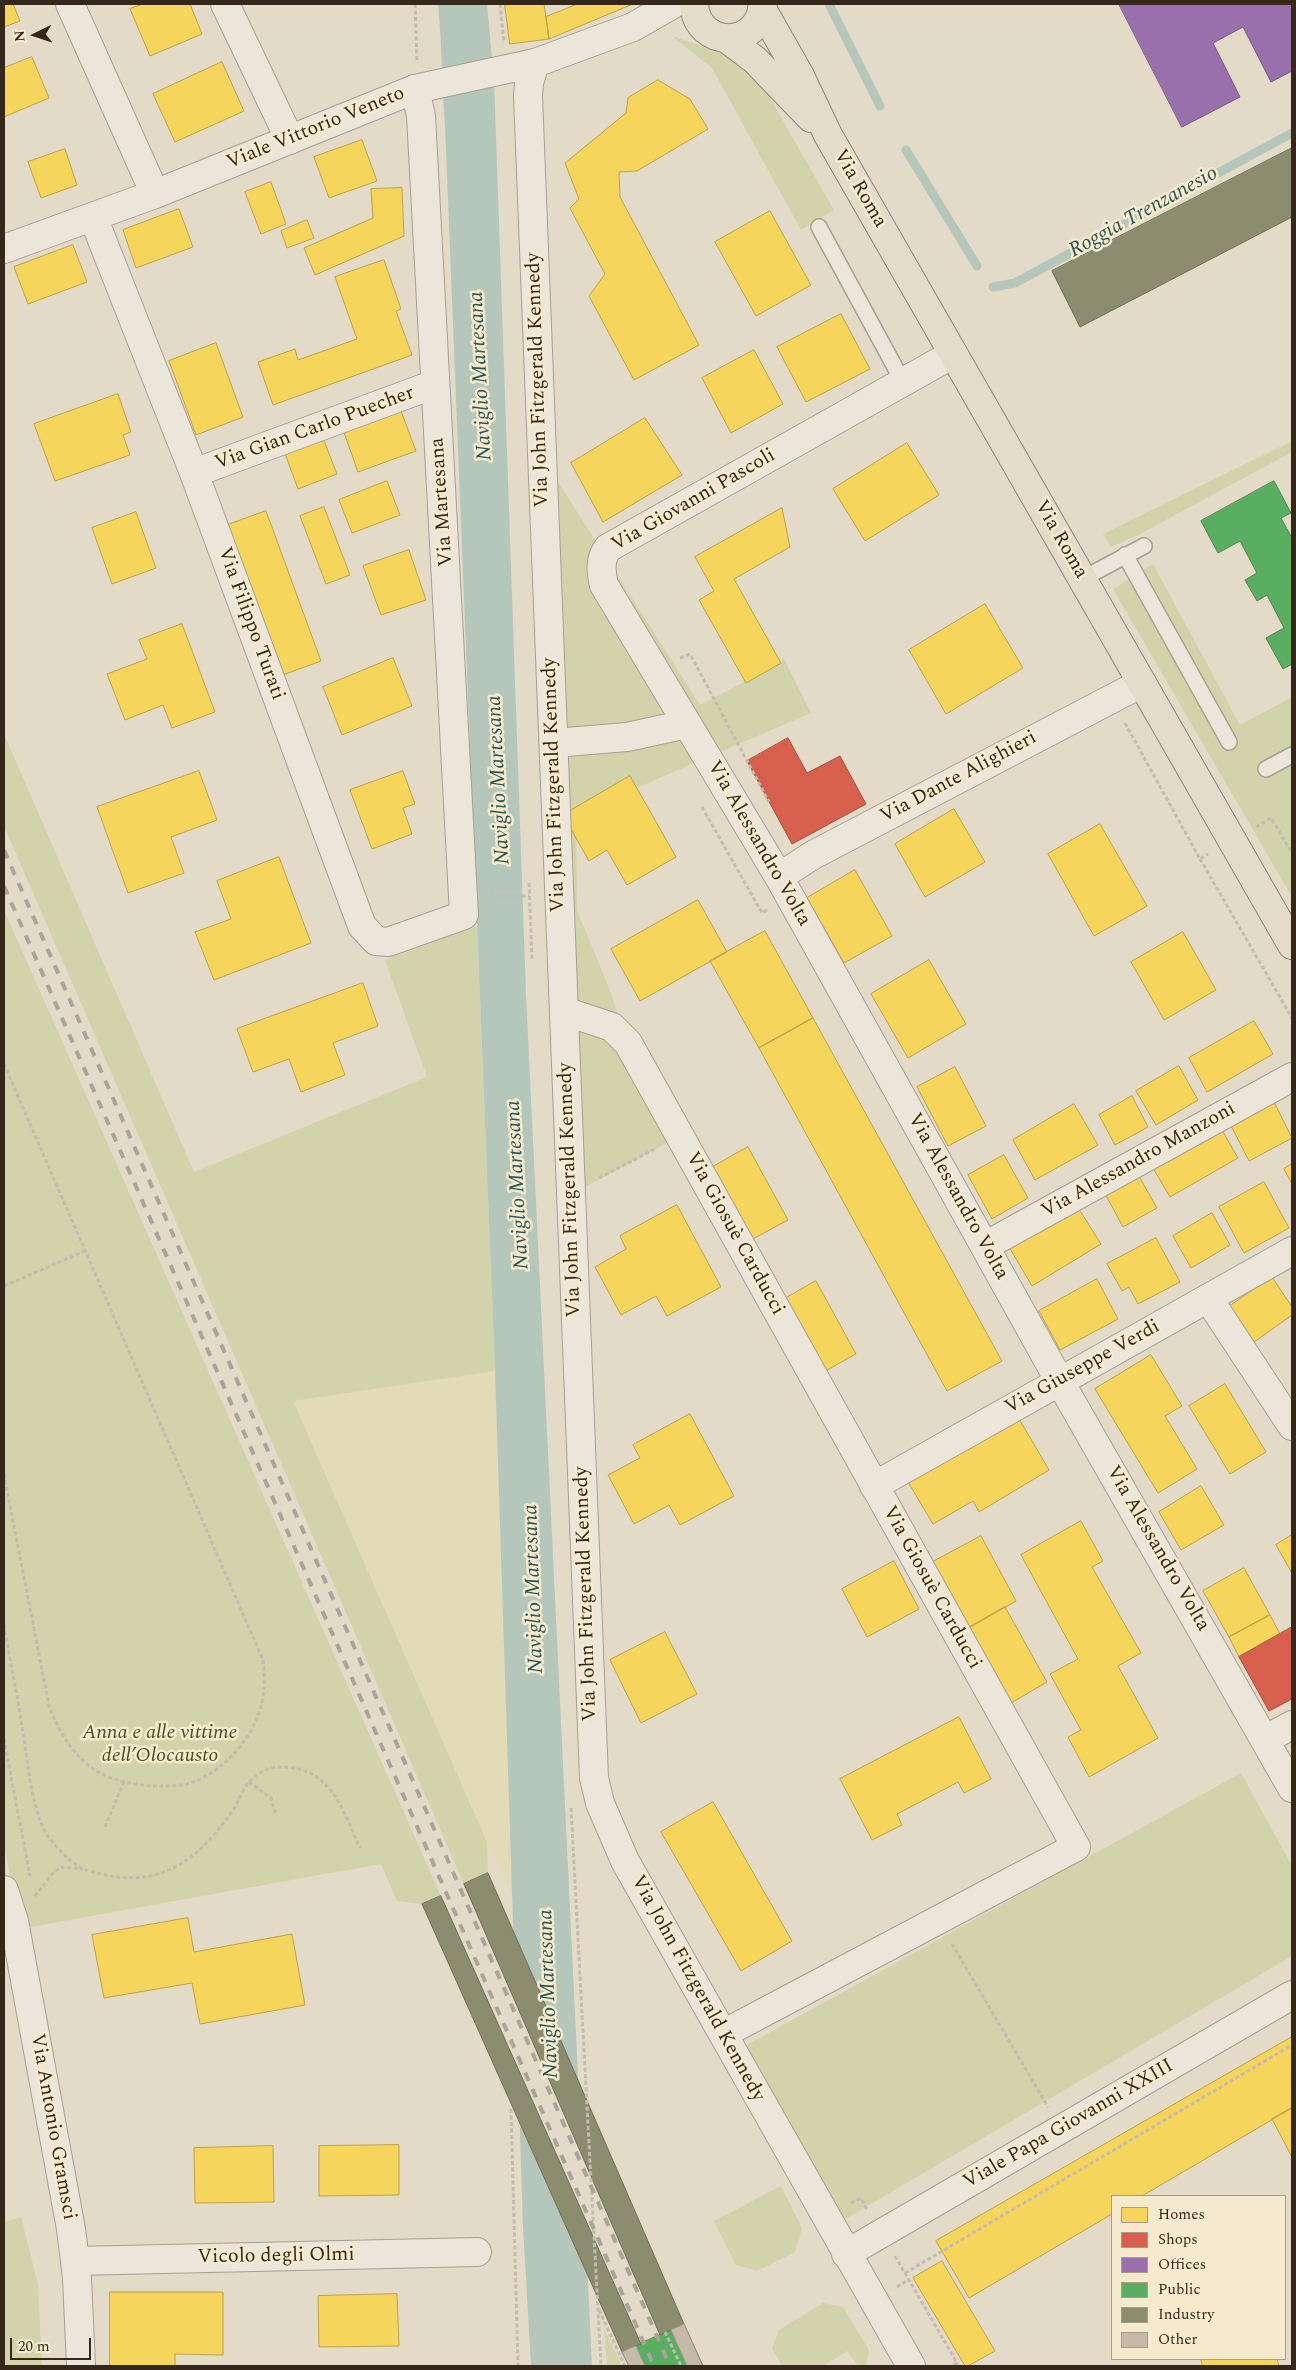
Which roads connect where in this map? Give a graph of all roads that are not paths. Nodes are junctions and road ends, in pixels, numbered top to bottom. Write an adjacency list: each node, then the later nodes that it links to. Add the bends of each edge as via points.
1 (70, 4): 12 (street)
2 (225, 4): 11 (street)
3 (673, 4): 6 (street, Viale Vittorio Veneto)
4 (762, 7): 7 (main road, Via Roma, via 759,20 747,32); 10 (main road, Via Roma)
5 (698, 15): 6 (street, Viale Vittorio Veneto, via 674,23); 7 (main road, Via Roma, via 710,34)
6 (633, 26): 8 (street, Viale Vittorio Veneto)
7 (726, 38): 10 (main road, Via Roma, via 765,70)
8 (535, 62): 9 (street, Viale Vittorio Veneto); 26 (street, Via John Fitzgerald Kennedy, via 528,96)
9 (428, 86): 11 (street, Viale Vittorio Veneto); 18 (street, Via Martesana, via 421,116)
10 (828, 135): 16 (main road, Via Roma)
11 (290, 140): 12 (street, Viale Vittorio Veneto)
12 (155, 194): 13 (street, Viale Vittorio Veneto)
13 (93, 217): 15 (street, Viale Vittorio Veneto); 19 (street, Via Filippo Turati)
14 (819, 227): 17 (lane)
15 (4, 249)
16 (954, 354): 17 (street, Via Giovanni Pascoli); 22 (main road, Via Roma)
17 (904, 382): 24 (street, Via Giovanni Pascoli, via 621,540 604,554 601,569 606,592)
18 (435, 384): 19 (street, Via Gian Carlo Puecher); 30 (street, Via Martesana)
19 (194, 473): 30 (street, Via Filippo Turati, via 365,932 376,941 388,942)
20 (1144, 546): 21 (lane)
21 (1125, 555): 22 (lane); 25 (lane)
22 (1082, 578): 23 (main road, Via Roma)
23 (1142, 683): 29 (street, Via Dante Alighieri, via 813,855); 31 (main road, Via Roma)
24 (687, 724): 26 (street, via 627,737); 29 (street, Via Alessandro Volta)
25 (1229, 742)
26 (554, 743): 32 (street, Via John Fitzgerald Kennedy)
27 (1292, 755): 28 (lane)
28 (1266, 769)
29 (784, 887): 34 (street, Via Alessandro Volta)
30 (472, 905)
31 (1292, 945)
32 (564, 1011): 39 (street, Via Giosuè Carducci, via 612,1027 623,1036); 47 (street, Via John Fitzgerald Kennedy, via 594,1778 600,1803 625,1861)
33 (1292, 1077): 34 (street, Via Alessandro Manzoni)
34 (985, 1246): 37 (street, Via Alessandro Volta)
35 (1292, 1251): 36 (street, Via Giuseppe Verdi)
36 (1208, 1298): 37 (street, Via Giuseppe Verdi); 38 (street)
37 (1059, 1380): 39 (street, Via Giuseppe Verdi); 41 (street, Via Alessandro Volta)
38 (1292, 1426)
39 (874, 1486): 47 (street, Via Giosuè Carducci, via 1076,1847)
40 (1292, 1725): 41 (street)
41 (1266, 1739): 42 (street, Via Alessandro Volta)
42 (1292, 1788)
43 (4, 1890): 44 (street, Via Antonio Gramsci)
44 (9, 1922): 49 (street, Via Antonio Gramsci)
45 (1292, 1995): 50 (street, Viale Papa Giovanni XXIII, via 1061,2129)
46 (1292, 2017): 50 (street, Viale Papa Giovanni XXIII)
47 (723, 2034): 50 (street, Via John Fitzgerald Kennedy)
48 (477, 2252): 49 (street, Vicolo degli Olmi)
49 (75, 2261): 51 (street, Via Antonio Gramsci)
50 (851, 2262): 52 (street, Via John Fitzgerald Kennedy)
51 (81, 2366)
52 (910, 2366)

